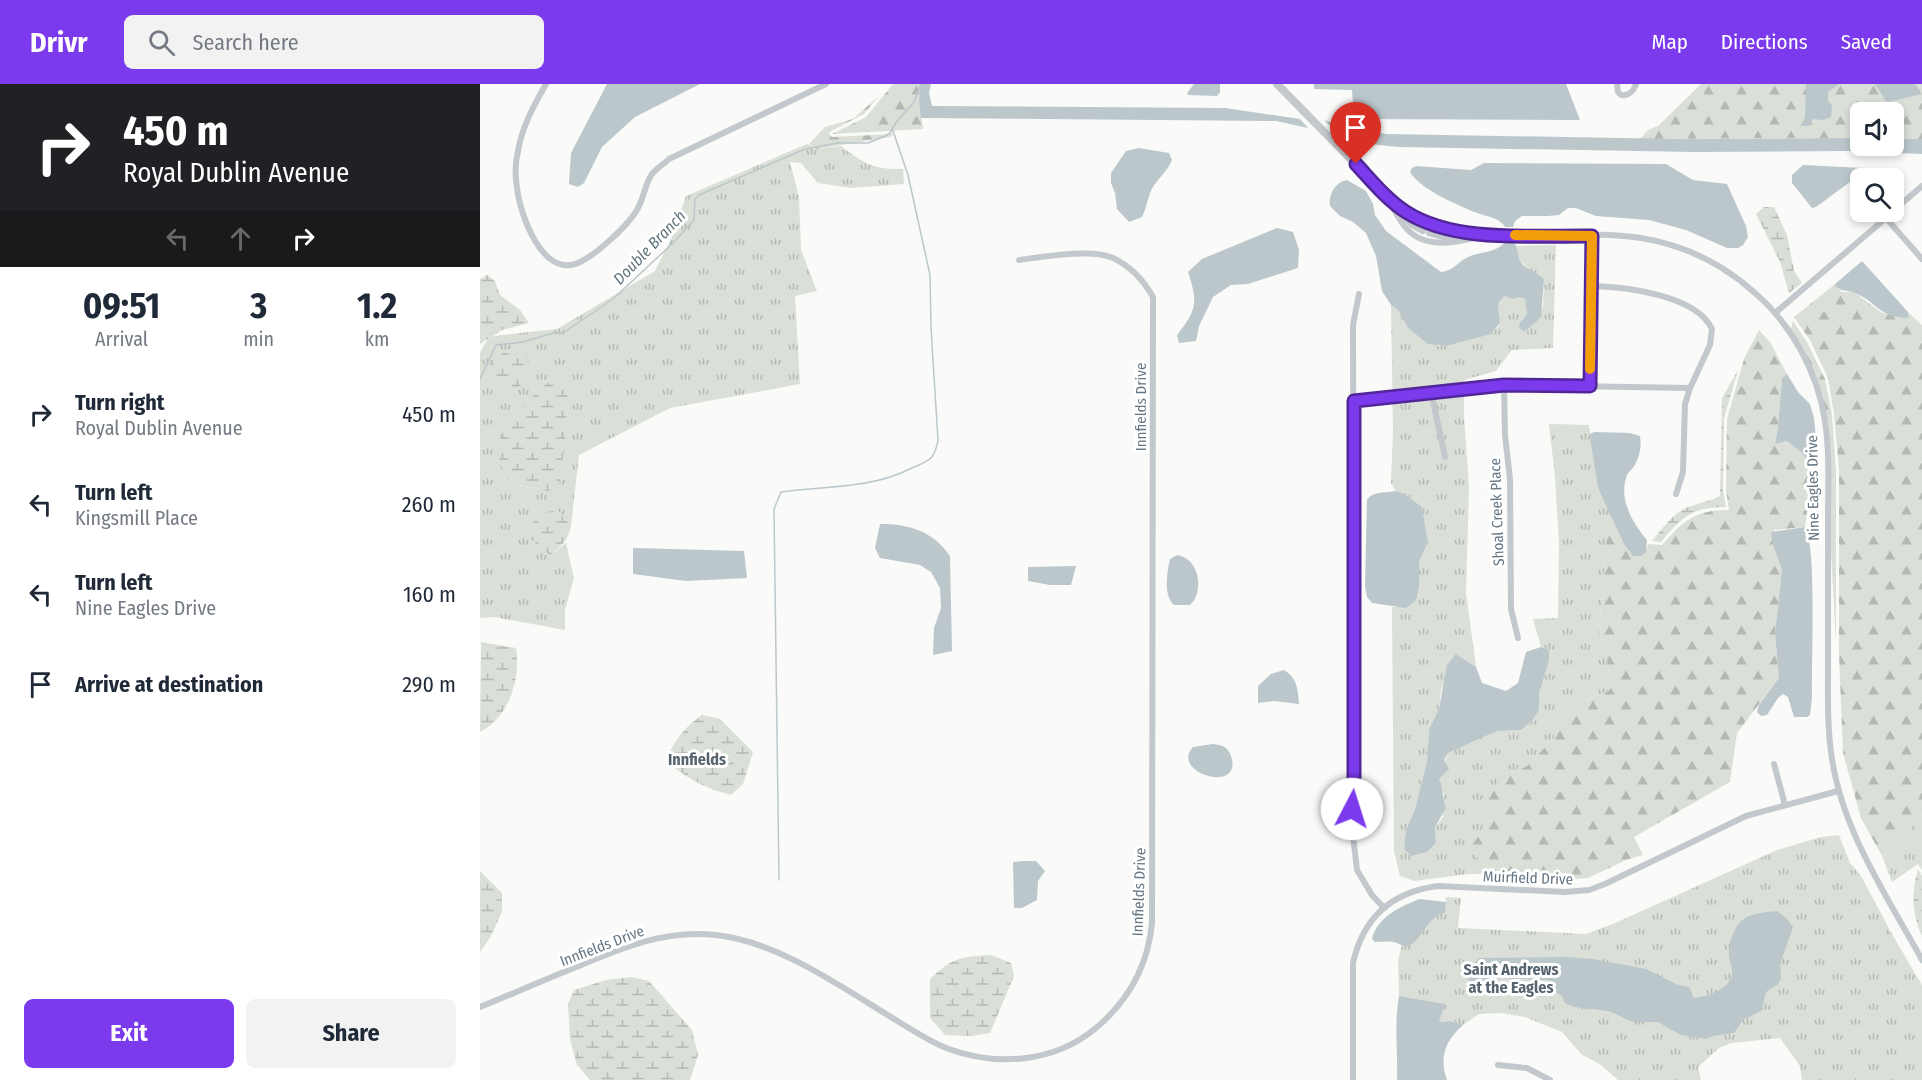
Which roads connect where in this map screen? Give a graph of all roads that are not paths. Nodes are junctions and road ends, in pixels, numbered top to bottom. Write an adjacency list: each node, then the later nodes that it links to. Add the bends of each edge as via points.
1 (546, 84): 2 (street, via 523,130 516,167 517,188 524,220 546,256 556,263 572,265 626,225 638,210 653,173 669,159)
2 (826, 84)
3 (1277, 84): 7 (street, Nine Eagles Drive)
4 (1617, 84): 5 (street, via 1618,93 1626,95)
5 (1636, 84)
6 (1922, 186): 8 (street)
7 (1386, 195): 11 (street, Nine Eagles Drive, via 1407,213 1440,227); 13 (street, Nine Eagles Drive, via 1412,225); 13 (street, Nine Eagles Drive, via 1412,233 1432,242)
8 (1904, 202)
9 (1881, 222): 18 (street)
10 (1890, 222): 14 (street)
11 (1491, 235): 12 (street, Nine Eagles Drive); 13 (street, Nine Eagles Drive)
12 (1592, 236): 16 (street); 18 (street, Nine Eagles Drive, via 1642,238 1690,252 1735,276)
13 (1459, 241)
14 (1922, 259)
15 (1019, 260): 32 (street, Innfields Drive, via 1087,254 1112,257 1131,270 1153,297 1152,923 1140,972 1124,998 1092,1031 1065,1048 1035,1057 984,1058 935,1043 775,951 736,938 695,934 634,944)
16 (1593, 286): 20 (street); 21 (street, via 1662,296 1707,321 1713,335)
17 (1359, 294): 23 (street, via 1353,324)
18 (1775, 313): 28 (street, Nine Eagles Drive, via 1808,365 1826,424 1828,721)
19 (1504, 385): 20 (street); 22 (street); 26 (street, Shoal Creek Place, via 1510,479 1511,609)
20 (1590, 386): 21 (street)
21 (1690, 388): 25 (street, via 1684,412 1683,472)
22 (1431, 392): 23 (street); 24 (street)
23 (1354, 401): 30 (street, via 1352,827 1357,870)
24 (1445, 457)
25 (1676, 494)
26 (1518, 638)
27 (1774, 764): 29 (street)
28 (1838, 791): 29 (street, Muirfield Drive); 31 (street, Nine Eagles Drive, via 1858,842)
29 (1785, 805): 30 (street, Muirfield Drive, via 1746,816 1589,890 1438,886 1410,893)
30 (1384, 908): 34 (street, Muirfield Drive, via 1364,932 1353,963)
31 (1922, 960)
32 (480, 1007)
33 (1498, 1065): 35 (street, via 1527,1068)
34 (1353, 1080)
35 (1550, 1080)

